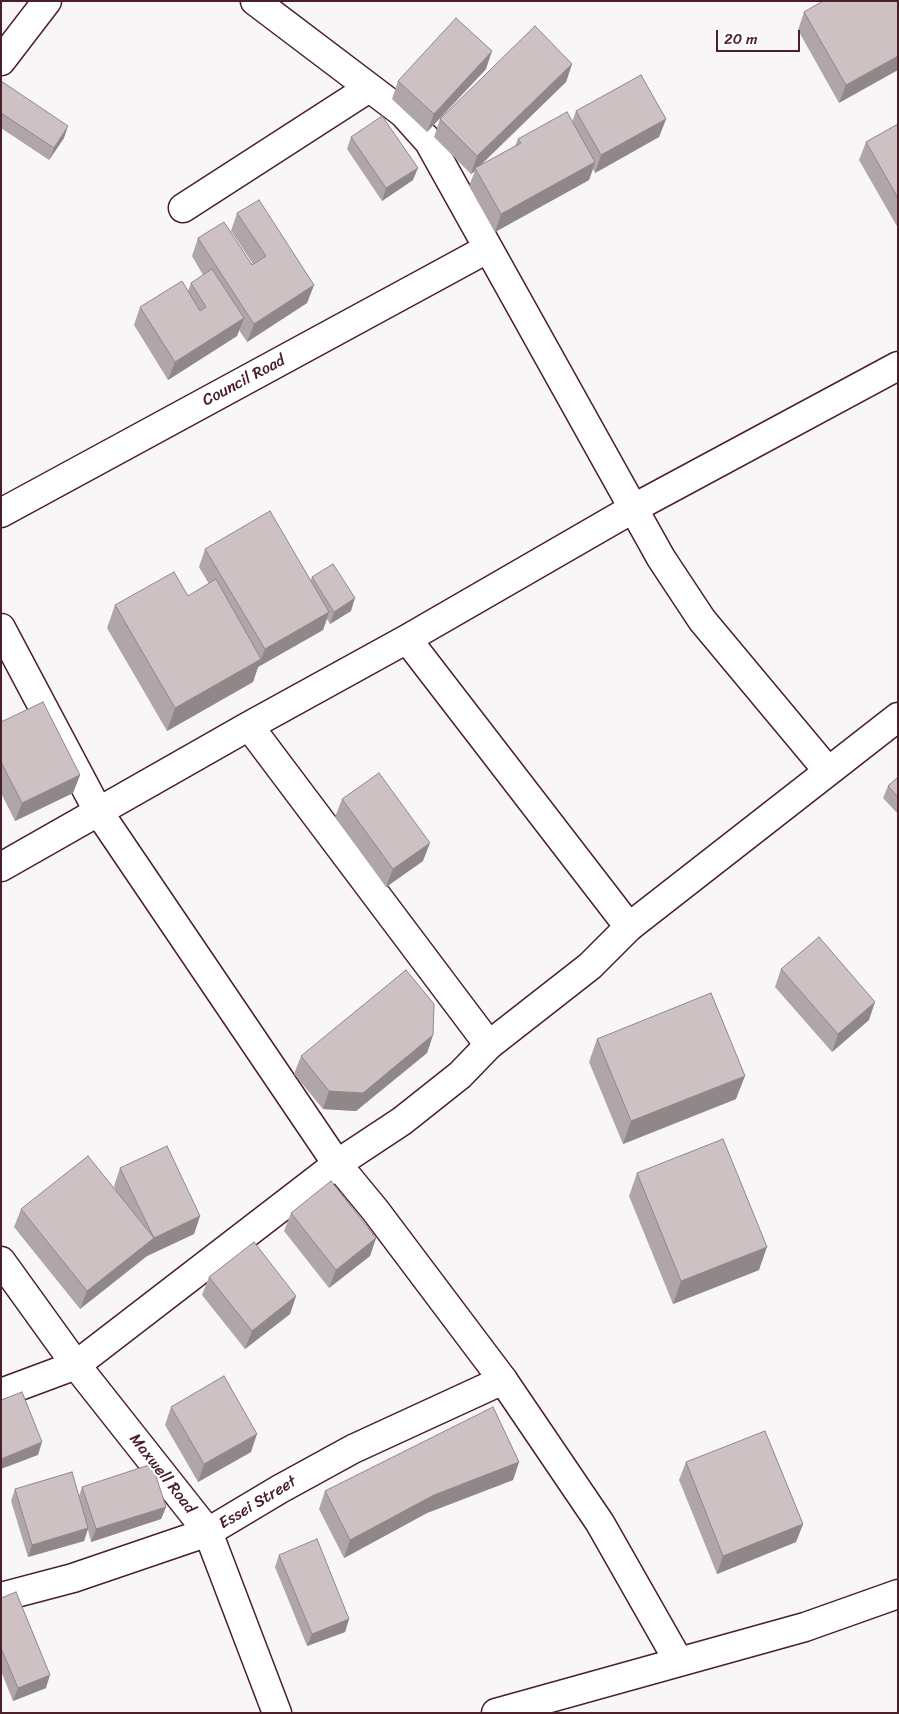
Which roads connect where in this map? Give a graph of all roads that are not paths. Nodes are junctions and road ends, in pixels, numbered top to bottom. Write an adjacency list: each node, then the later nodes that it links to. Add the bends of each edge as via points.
1 (47, 1): 3 (street)
2 (255, 1): 4 (street)
3 (1, 61)
4 (369, 88): 5 (street); 6 (street, via 403,113 429,142)
5 (183, 208)
6 (488, 249): 8 (street); 9 (street, Council Road)
7 (898, 366): 8 (street)
8 (634, 508): 11 (street); 14 (street, via 661,558 702,620)
9 (1, 513)
10 (1, 628): 15 (street)
11 (408, 639): 13 (street); 17 (street)
12 (898, 717): 14 (street)
13 (249, 726): 15 (street); 18 (street)
14 (828, 771): 17 (street)
15 (98, 812): 16 (street); 19 (street)
16 (1, 867)
17 (629, 927): 18 (street, via 590,966)
18 (489, 1045): 19 (street, via 460,1075 402,1121)
19 (337, 1164): 21 (street); 22 (street)
20 (1, 1261): 21 (street, Maxwell Road)
21 (76, 1366): 23 (street); 24 (street, Maxwell Road)
22 (503, 1380): 24 (street, Essei Street, via 353,1449); 27 (street, via 600,1523)
23 (1, 1393)
24 (208, 1532): 26 (street, Essei Street, via 73,1578); 28 (street, Maxwell Road)
25 (898, 1594): 27 (street, via 805,1626)
26 (1, 1597)
27 (678, 1662): 29 (street)
28 (277, 1713)
29 (496, 1713)

